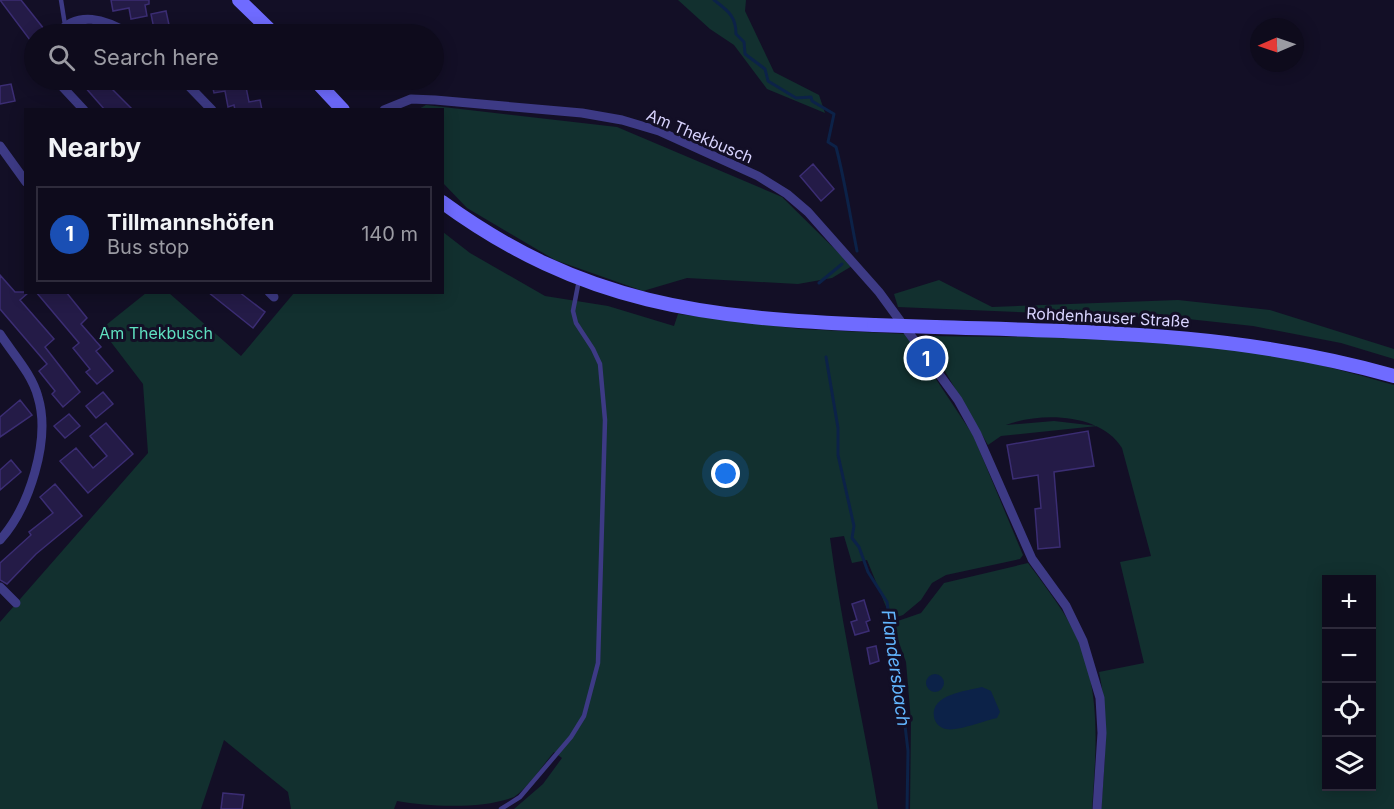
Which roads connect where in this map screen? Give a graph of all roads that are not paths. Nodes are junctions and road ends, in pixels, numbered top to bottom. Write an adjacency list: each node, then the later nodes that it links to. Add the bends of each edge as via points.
1 (61, 0): 3 (lane)
2 (239, 0): 6 (main road)
3 (65, 24)
4 (67, 24): 5 (street, via 91,18)
5 (108, 24)
6 (264, 24)
7 (65, 90): 10 (street)
8 (193, 90): 11 (street)
9 (324, 90): 12 (main road)
10 (82, 108)
11 (210, 108)
12 (340, 108)
13 (389, 108): 24 (street, Am Thekbusch, via 411,99 435,100 622,120 659,131 758,176 808,212 879,292 958,400 1032,559 1074,623 1100,698)
14 (0, 146): 15 (street)
15 (24, 179)
16 (444, 203): 17 (main road, Rohdenhauser Straße, via 506,245)
17 (579, 280): 19 (main road, Rohdenhauser Straße, bridge, via 620,294 703,312 817,323 1209,339 1300,353); 23 (lane, via 573,311 600,364 605,420 598,663 584,716 571,737 520,796)
18 (0, 334): 20 (street, via 33,383 41,424 26,500)
19 (1394, 376)
20 (0, 540)
21 (0, 587): 22 (street)
22 (16, 603)
23 (501, 809)
24 (1097, 809)

